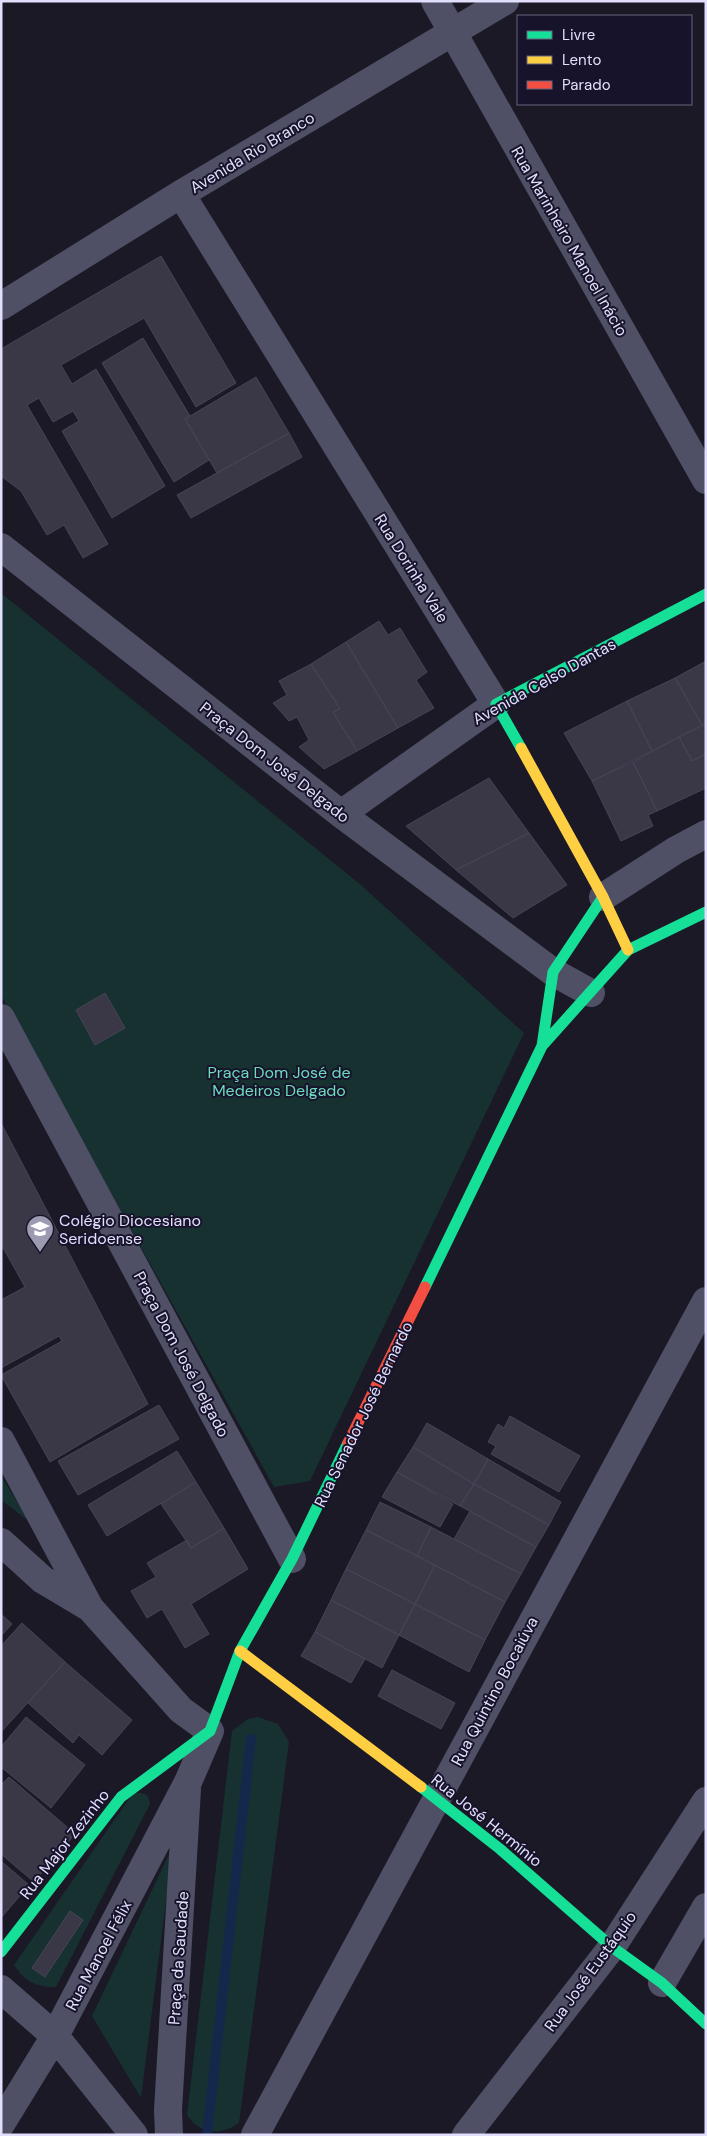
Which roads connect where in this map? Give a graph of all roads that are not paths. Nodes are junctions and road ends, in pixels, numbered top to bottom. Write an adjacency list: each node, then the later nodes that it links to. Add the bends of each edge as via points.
1 (435, 1): 3 (street, Rua Marinheiro Manoel Inácio)
2 (505, 1): 3 (street, Avenida Rio Branco)
3 (452, 32): 4 (street, Avenida Rio Branco); 6 (street, Rua Marinheiro Manoel Inácio)
4 (181, 194): 5 (street, Avenida Rio Branco); 9 (street, Rua Dorinha Vale)
5 (1, 306)
6 (706, 480)
7 (1, 547): 10 (street, Praça Dom José Delgado)
8 (706, 594): 9 (street, Avenida Celso Dantas)
9 (496, 704): 10 (street, Avenida Celso Dantas); 12 (street, Rua Dorinha Vale)
10 (341, 814): 15 (street, Praça Dom José Delgado)
11 (706, 834): 12 (street, Rua Senador José Bernardo)
12 (603, 897): 14 (street, Rua Dorinha Vale); 15 (street, Rua Senador José Bernardo)
13 (706, 912): 14 (street, Rua Senador José Bernardo)
14 (628, 950): 16 (street, Rua Senador José Bernardo)
15 (553, 972): 16 (street, Praça Dom José Delgado); 18 (street, Rua Senador José Bernardo)
16 (591, 993): 18 (street, Rua Senador José Bernardo)
17 (1, 1018): 22 (street, Praça Dom José Delgado)
18 (542, 1046): 22 (street, Rua Senador José Bernardo)
19 (706, 1301): 27 (street, Rua Quintino Bocaiúva)
20 (1, 1441): 23 (street)
21 (1, 1542): 23 (street, via 43,1580)
22 (292, 1559): 24 (street, Rua Senador José Bernardo)
23 (90, 1608): 25 (street, via 181,1710)
24 (240, 1651): 25 (street, Rua Senador José Bernardo); 27 (street, Rua José Hermínio)
25 (210, 1731): 26 (street, Rua Senador José Bernardo); 31 (street, Rua Major Zezinho, via 121,1797)
26 (188, 1782): 35 (street, Rua Manoel Félix); 38 (street, Praça da Saudade)
27 (436, 1798): 30 (street, Rua José Hermínio); 39 (street, Rua Quintino Bocaiúva)
28 (706, 1801): 30 (street, Rua José Eustáquio)
29 (706, 1907): 32 (street)
30 (612, 1947): 32 (street, Rua José Hermínio); 40 (street, Rua José Eustáquio)
31 (1, 1952)
32 (662, 1982): 34 (street, Rua José Hermínio)
33 (1, 1989): 35 (street)
34 (706, 2024)
35 (55, 2036): 36 (street, Rua Manoel Félix); 37 (street)
36 (1, 2124)
37 (134, 2135)
38 (169, 2135)
39 (255, 2135)
40 (466, 2135)

